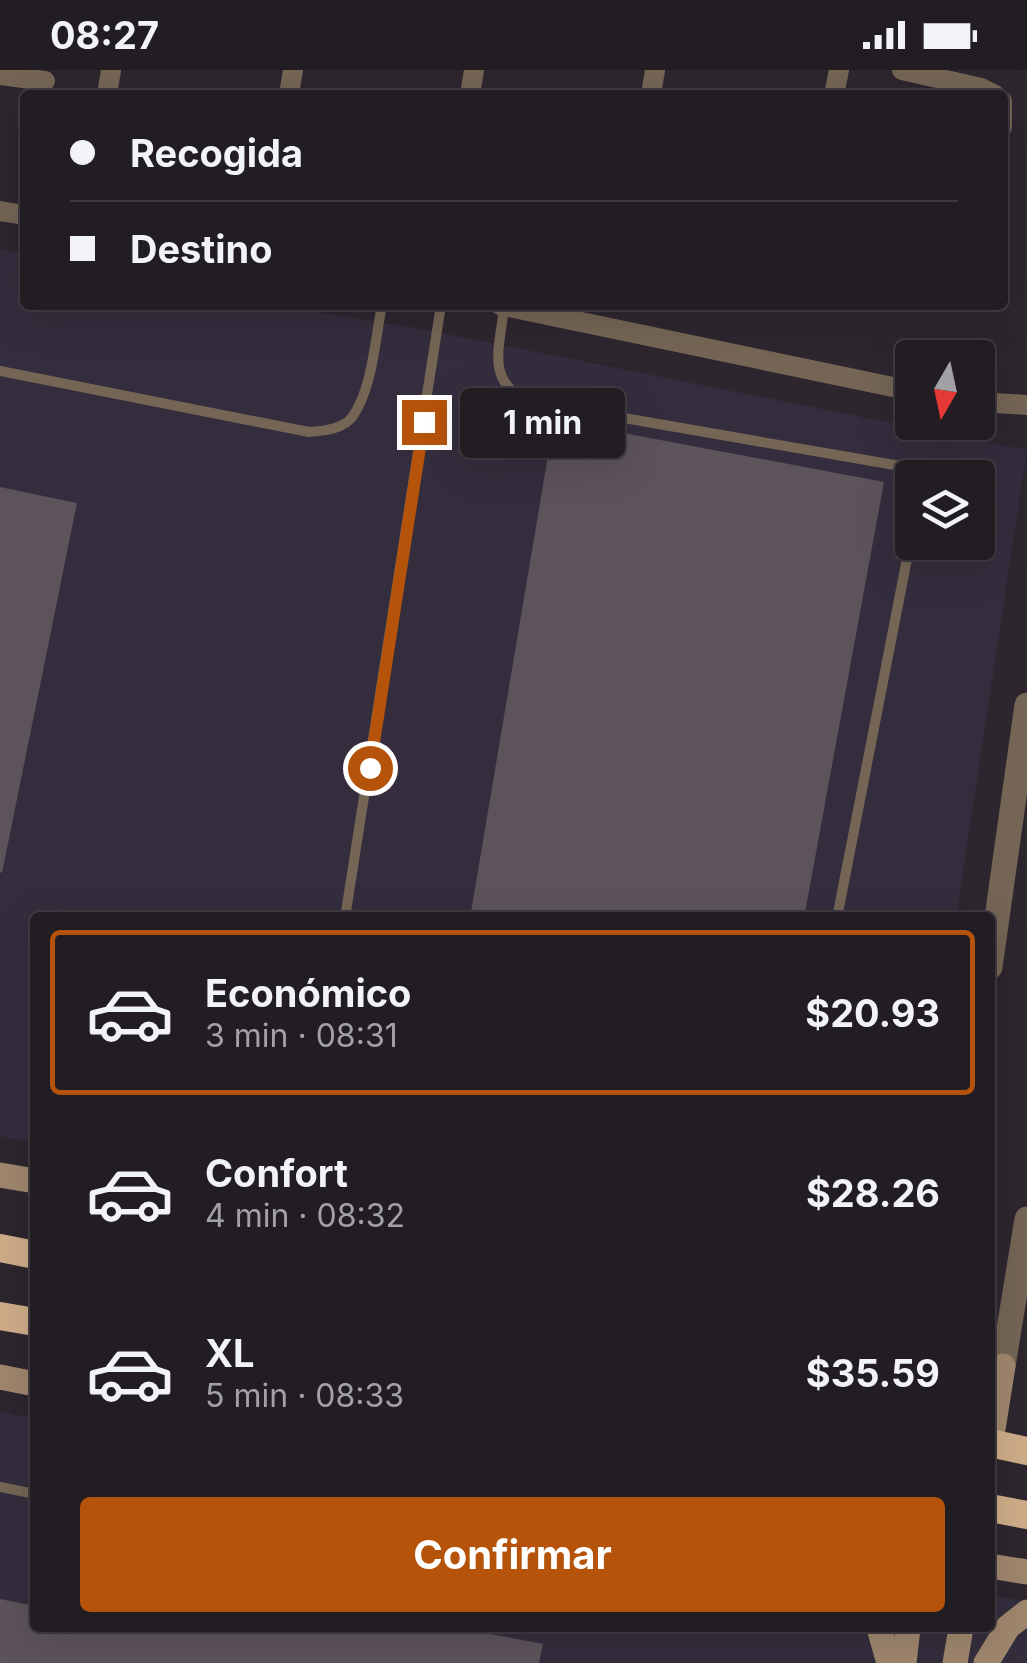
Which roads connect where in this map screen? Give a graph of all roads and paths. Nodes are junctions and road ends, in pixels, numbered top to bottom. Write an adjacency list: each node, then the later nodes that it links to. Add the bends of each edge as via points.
1 (902, 70): 4 (street)
2 (0, 75): 3 (street)
3 (45, 82)
4 (985, 90)
5 (381, 310): 9 (lane, via 352,418 330,430 309,432)
6 (440, 310): 16 (lane)
7 (502, 310): 13 (lane, via 498,367 512,395)
8 (526, 310): 10 (street)
9 (0, 371)
10 (895, 388)
11 (995, 403): 12 (street)
12 (1027, 404)
13 (895, 465)
14 (907, 560): 17 (lane)
15 (1027, 705): 18 (street)
16 (346, 912)
17 (838, 912)
18 (995, 932)
19 (0, 1175): 20 (main road)
20 (30, 1181)
21 (1027, 1220): 26 (street)
22 (0, 1248): 23 (highway)
23 (30, 1254)
24 (0, 1316): 25 (highway)
25 (30, 1321)
26 (1007, 1366): 29 (main road)
27 (0, 1377): 28 (main road)
28 (30, 1383)
29 (995, 1422)
30 (995, 1447): 31 (highway, bridge)
31 (1027, 1450)
32 (0, 1487): 33 (lane)
33 (30, 1493)
34 (995, 1509): 35 (highway)
35 (1027, 1515)
36 (995, 1567): 37 (main road)
37 (1027, 1572)
38 (1027, 1612): 45 (main road, via 1008,1627)
39 (880, 1632): 42 (main road)
40 (908, 1632): 43 (main road)
41 (959, 1632): 44 (main road)
42 (889, 1663)
43 (904, 1663)
44 (954, 1663)
45 (986, 1663)

